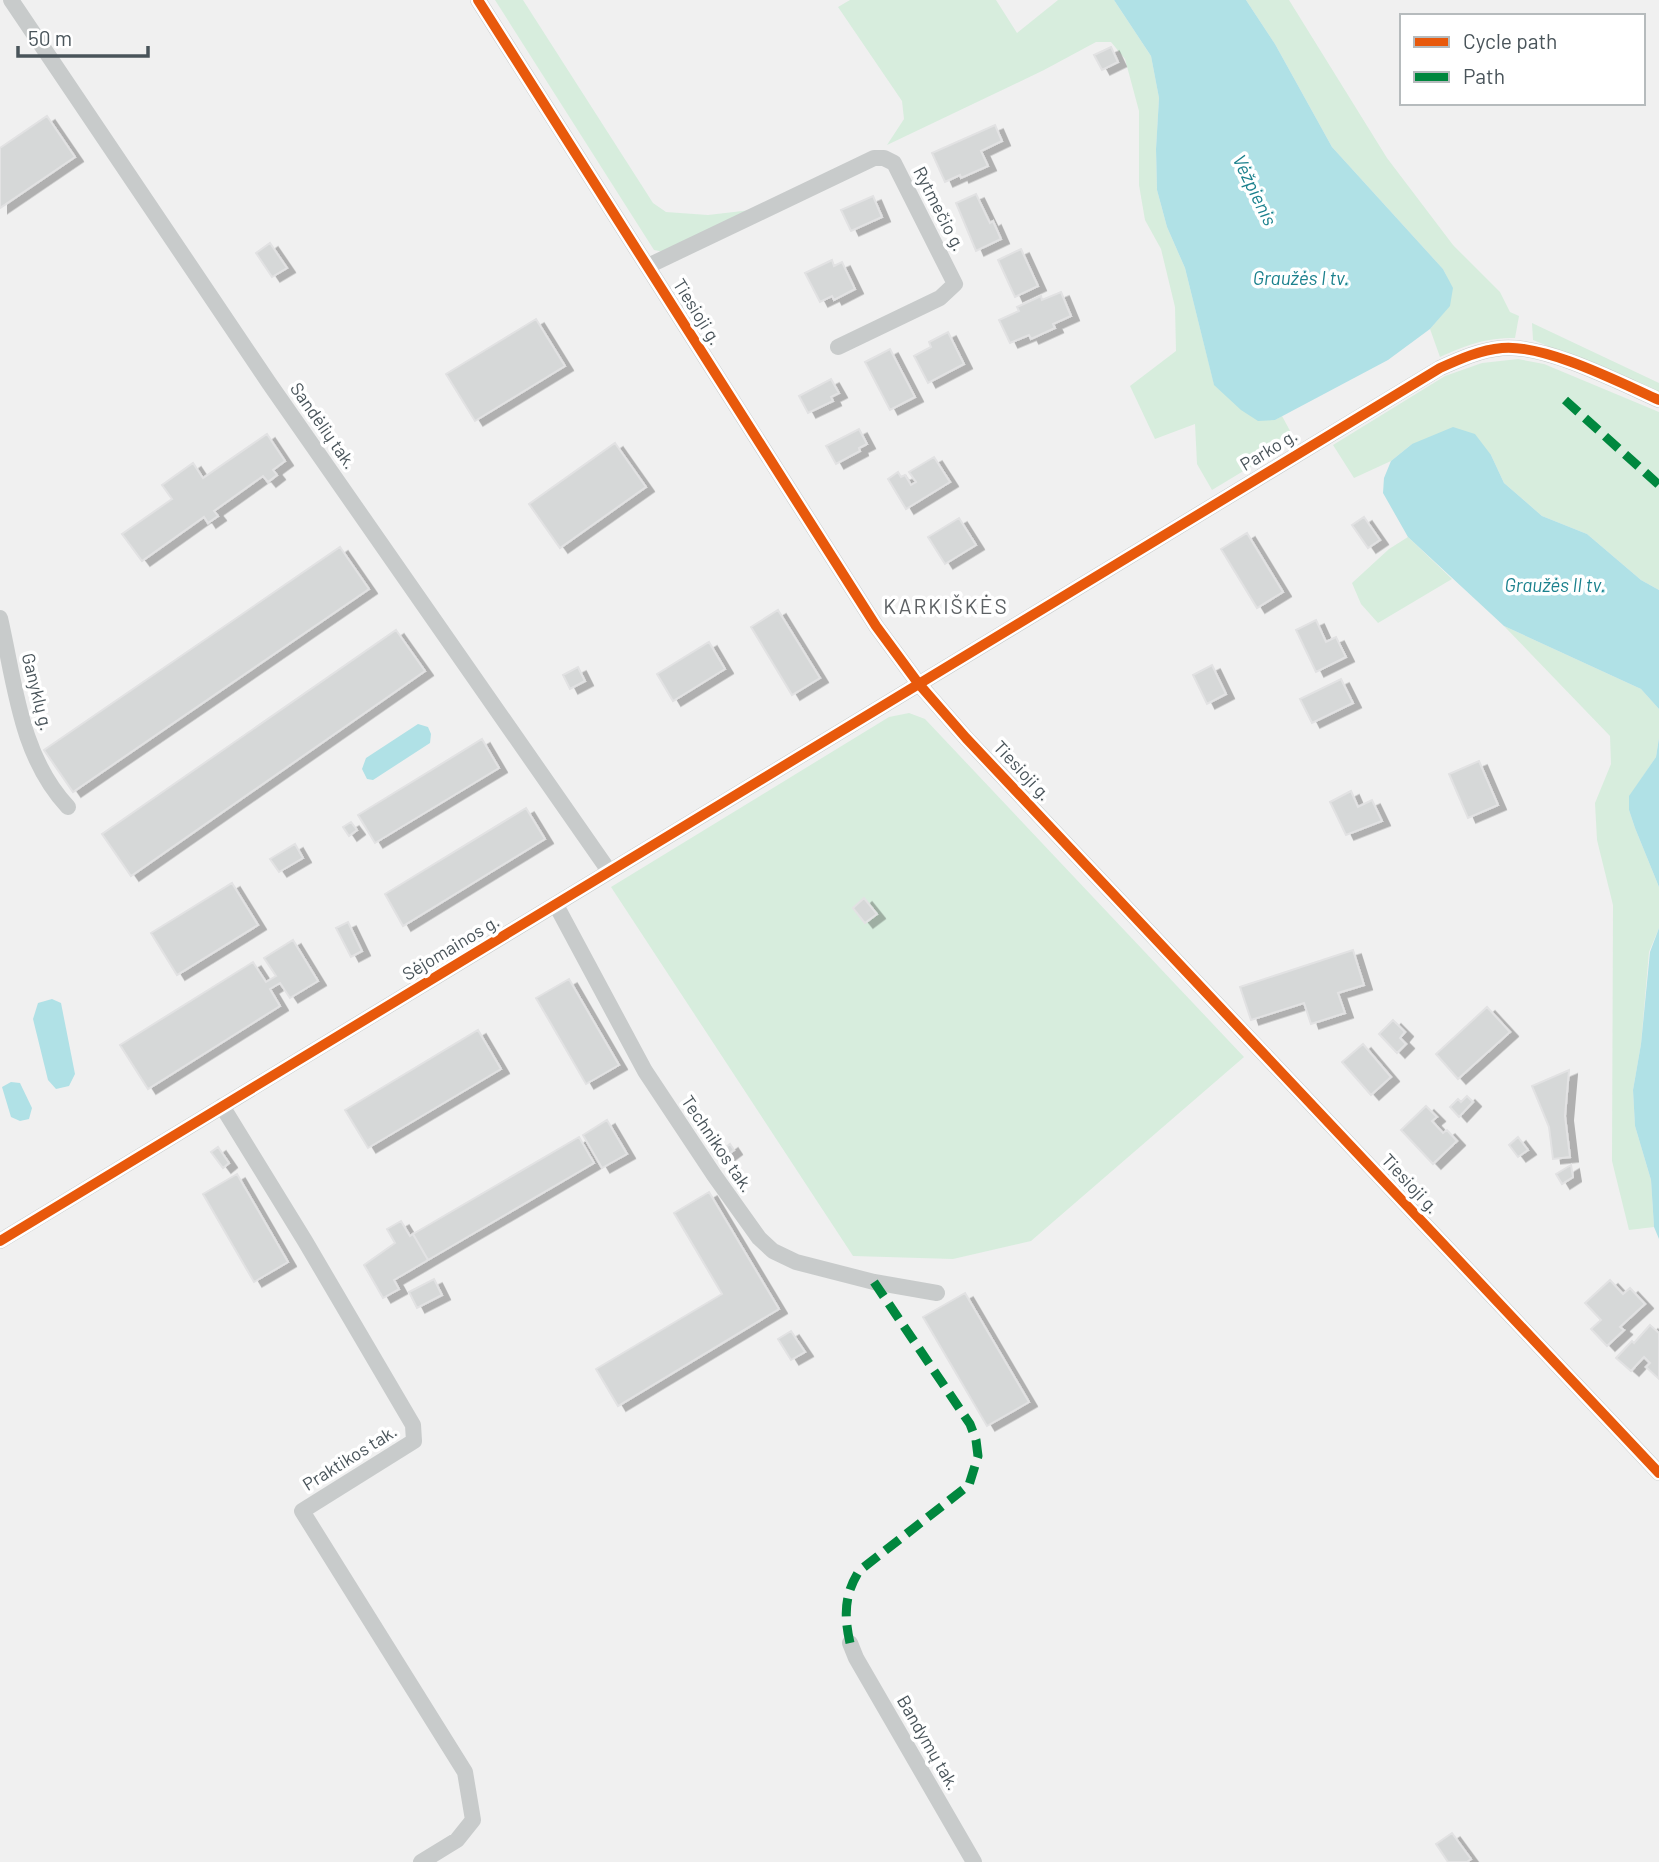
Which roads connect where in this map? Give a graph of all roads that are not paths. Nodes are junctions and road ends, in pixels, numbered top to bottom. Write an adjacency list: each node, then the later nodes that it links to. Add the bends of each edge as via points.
1 (11, 0): 9 (street, Sandėlių tak., via 277,395)
2 (478, 0): 3 (street, Tiesioji g.)
3 (648, 266): 4 (street, Rytmečio g., via 874,158 884,158 894,163 955,284 940,298); 7 (street, Tiesioji g., via 869,614)
4 (838, 347)
5 (1659, 400): 7 (street, Parko g., via 1584,367 1525,348 1502,348 1461,358)
6 (0, 618): 8 (street, Ganyklų g., via 21,718 35,757 53,791)
7 (918, 683): 9 (street, Sėjomainos g.); 14 (street, Tiesioji g.)
8 (68, 807)
9 (608, 871): 10 (street, Sėjomainos g.)
10 (556, 905): 11 (street, Sėjomainos g.); 13 (street, Technikos tak., via 645,1071 759,1238 772,1251 796,1262)
11 (222, 1106): 12 (street, Sėjomainos g.); 16 (street, Praktikos tak., via 413,1425 414,1441 302,1511 465,1772 472,1820 457,1840)
12 (0, 1241)
13 (937, 1293)
14 (1659, 1473)
15 (850, 1643): 17 (street, Bandymų tak.)
16 (421, 1862)
17 (974, 1862)

